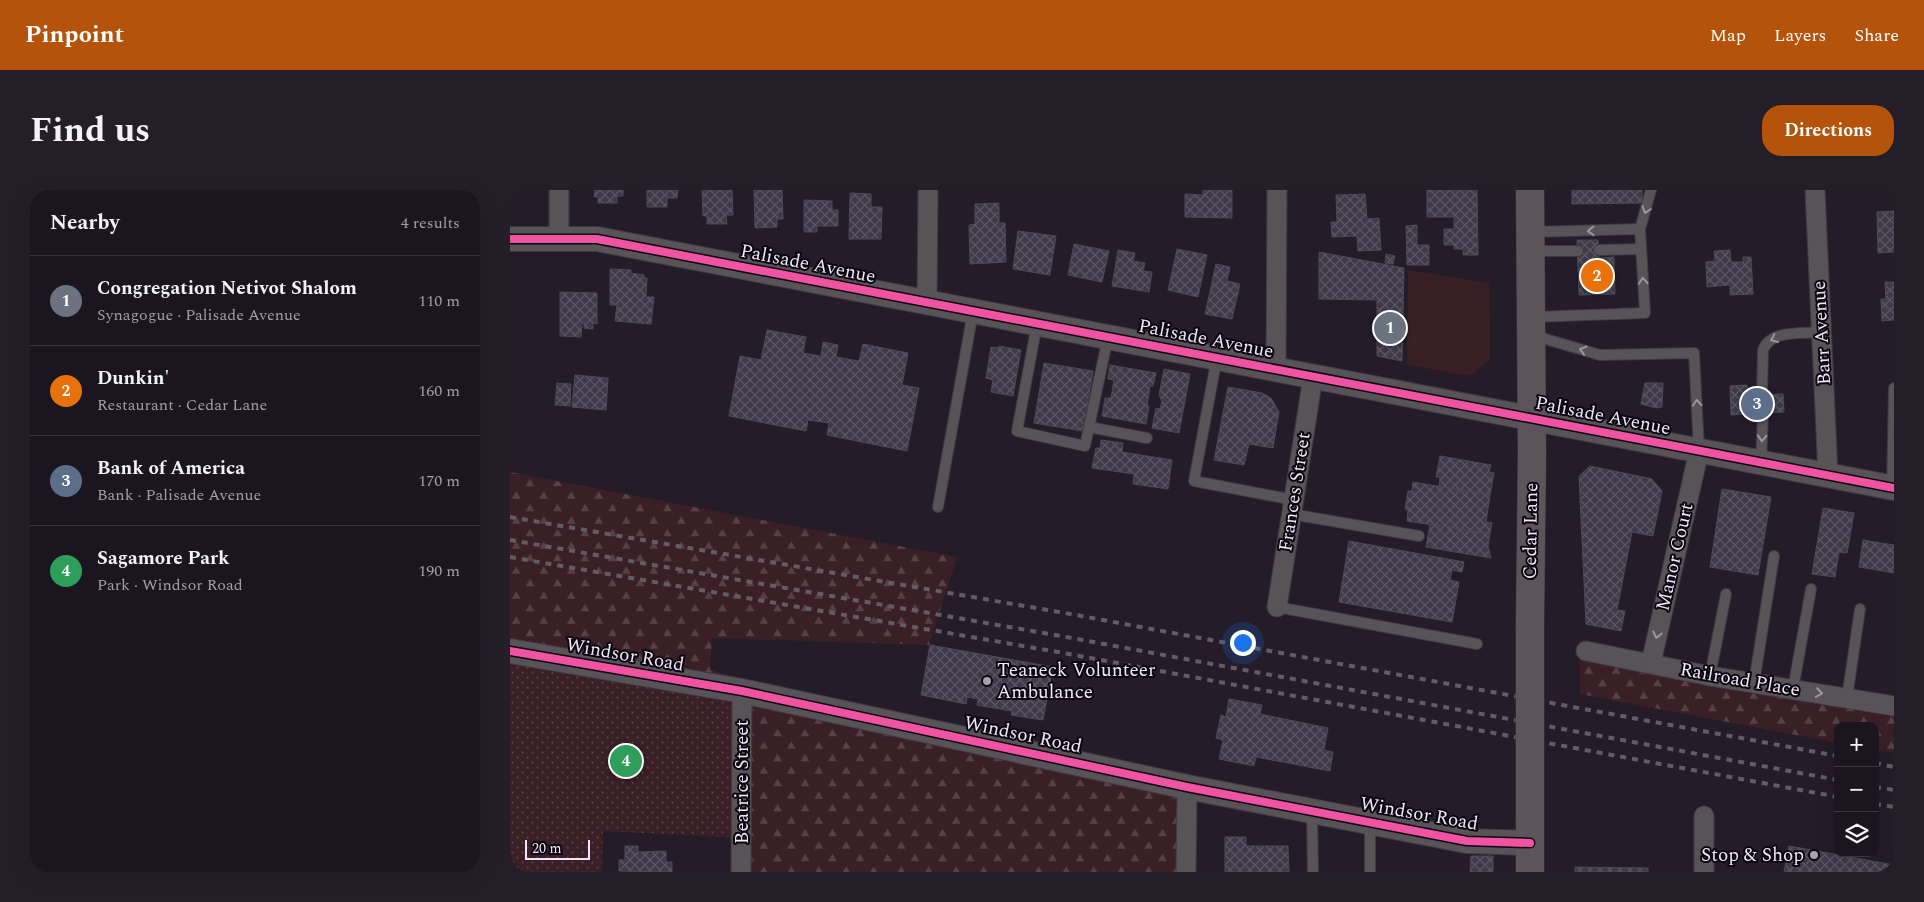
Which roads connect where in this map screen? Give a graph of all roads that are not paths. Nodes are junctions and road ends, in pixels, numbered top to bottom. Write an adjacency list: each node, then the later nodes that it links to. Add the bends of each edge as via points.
1 (559, 190): 8 (street)
2 (928, 190): 14 (street)
3 (1277, 190): 21 (street)
4 (1530, 190): 10 (main road, Cedar Lane)
5 (1651, 190): 7 (lane, one-way to 7)
6 (1815, 190): 18 (street, Barr Avenue)
7 (1640, 229): 10 (lane, one-way to 10); 11 (lane)
8 (559, 238): 9 (street, Palisade Avenue); 14 (street, Palisade Avenue, via 596,239)
9 (510, 240)
10 (1530, 242): 13 (lane); 17 (main road, Cedar Lane)
11 (1641, 249): 12 (lane); 17 (lane, one-way to 11, via 1644,313)
12 (1599, 250)
13 (1578, 251)
14 (927, 303): 15 (street, Palisade Avenue)
15 (973, 312): 16 (street, Palisade Avenue); 33 (lane)
16 (1037, 324): 19 (street, Palisade Avenue); 27 (lane, via 1017,431 1085,446)
17 (1531, 326): 26 (main road, Cedar Lane); 29 (lane, one-way to 17, via 1694,353 1600,355)
18 (1822, 332): 24 (lane, one-way to 24, via 1780,336 1765,344 1762,350); 31 (street, Barr Avenue)
19 (1108, 337): 20 (street, Palisade Avenue); 27 (lane)
20 (1218, 357): 21 (street, Palisade Avenue); 34 (lane, via 1194,481)
21 (1276, 368): 22 (street, Palisade Avenue)
22 (1314, 377): 26 (street, Palisade Avenue); 34 (street, Frances Street)
23 (1894, 388): 32 (lane)
24 (1762, 396)
25 (1763, 413): 30 (lane, one-way to 30)
26 (1532, 419): 29 (street, Palisade Avenue); 55 (main road, Cedar Lane, bridge)
27 (1089, 427): 28 (lane)
28 (1148, 438)
29 (1700, 451): 30 (street, Palisade Avenue); 44 (street, Manor Court, one-way to 44)
30 (1761, 463): 31 (street, Palisade Avenue)
31 (1828, 476): 32 (street, Palisade Avenue)
32 (1893, 488)
33 (938, 507)
34 (1293, 507): 35 (lane); 39 (street, Frances Street)
35 (1419, 536)
36 (1774, 556): 46 (lane)
37 (1811, 589): 47 (lane)
38 (1726, 594): 45 (lane)
39 (1277, 607): 41 (lane)
40 (1860, 609): 49 (lane)
41 (1478, 644)
42 (510, 651): 48 (street, Windsor Road)
43 (1586, 651): 44 (street, Railroad Place)
44 (1651, 664): 45 (street, Railroad Place)
45 (1710, 676): 46 (street, Railroad Place)
46 (1754, 683): 47 (street, Railroad Place)
47 (1793, 689): 49 (street, Railroad Place, one-way to 49)
48 (742, 691): 51 (street, Windsor Road); 56 (street, Beatrice Street)
49 (1847, 698): 50 (street, Railroad Place)
50 (1894, 706)
51 (1187, 787): 52 (street, Windsor Road); 57 (street)
52 (1312, 812): 54 (street, Windsor Road); 58 (lane)
53 (1704, 816): 61 (street)
54 (1370, 823): 55 (street, Windsor Road, via 1467,841); 59 (lane)
55 (1530, 830): 60 (main road, Cedar Lane)
56 (741, 872)
57 (1186, 872)
58 (1313, 872)
59 (1370, 872)
60 (1530, 872)
61 (1704, 872)

